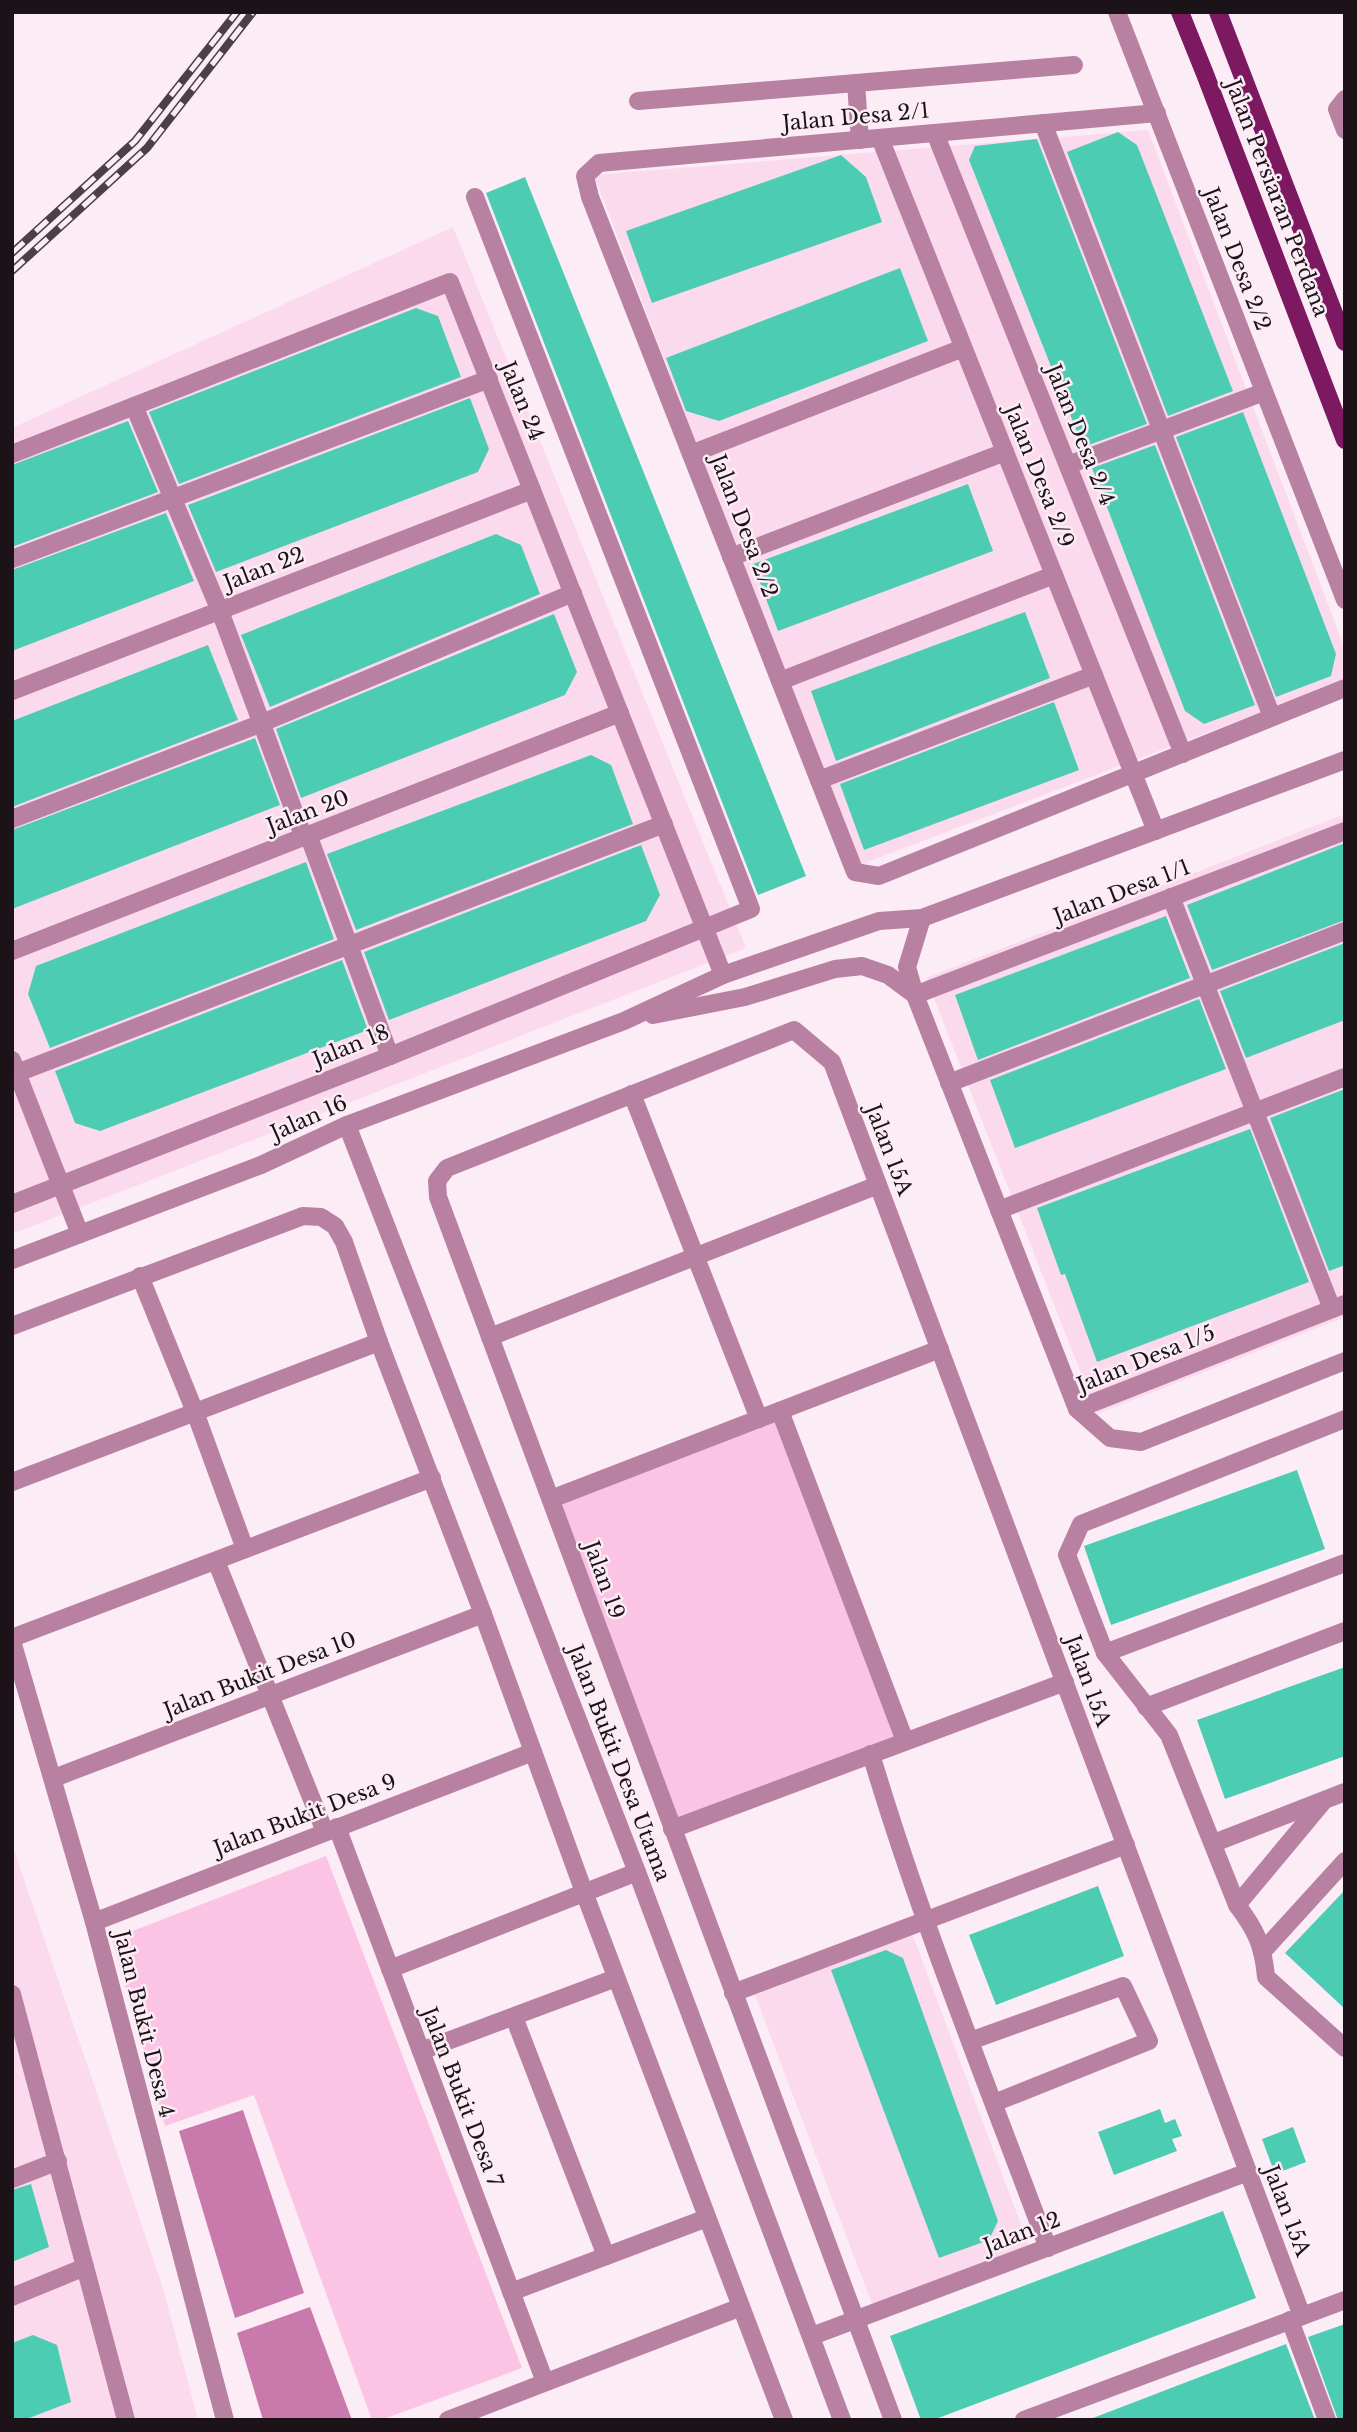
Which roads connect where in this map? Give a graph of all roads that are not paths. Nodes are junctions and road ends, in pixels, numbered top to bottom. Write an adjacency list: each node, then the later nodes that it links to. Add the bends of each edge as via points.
1 (1117, 12): 8 (street, Jalan Desa 2/2)
2 (1180, 12): 22 (main road, Jalan Persiaran Perdana)
3 (1218, 12): 16 (main road, Jalan Persiaran Perdana)
4 (1074, 65): 5 (street)
5 (856, 83): 7 (street); 13 (street)
6 (1345, 99): 10 (street, via 1337,109)
7 (638, 101)
8 (1157, 113): 9 (street, Jalan Desa 2/1); 19 (street, Jalan Desa 2/2)
9 (1043, 123): 11 (street, Jalan Desa 2/1); 21 (street)
10 (1345, 130)
11 (935, 133): 12 (street, Jalan Desa 2/1); 26 (street, Jalan Desa 2/4)
12 (880, 138): 13 (street, Jalan Desa 2/1); 17 (street, Jalan Desa 2/9)
13 (860, 140): 15 (street, Jalan Desa 2/1, via 599,163 585,176)
14 (475, 197): 53 (street, Jalan 18, via 751,909)
15 (590, 197): 25 (street, Jalan Desa 2/2)
16 (1345, 342)
17 (963, 348): 23 (street, Jalan Desa 2/9); 25 (street)
18 (489, 379): 20 (street, Jalan 24, via 450,282); 27 (street, Jalan 24); 28 (street)
19 (1264, 392): 21 (street); 33 (street, Jalan Desa 2/2)
20 (135, 406): 24 (street, Jalan 24); 28 (street)
21 (1161, 430): 26 (street); 40 (street)
22 (1345, 440)
23 (1005, 452): 29 (street); 31 (street, Jalan Desa 2/9)
24 (12, 454)
25 (691, 454): 29 (street, Jalan Desa 2/2)
26 (1068, 465): 42 (street, Jalan Desa 2/4)
27 (532, 489): 32 (street, Jalan 24); 34 (street, Jalan 22)
28 (173, 498): 30 (street); 34 (street)
29 (731, 557): 36 (street, Jalan Desa 2/2)
30 (12, 559)
31 (1054, 575): 35 (street, Jalan Desa 2/9); 36 (street)
32 (573, 593): 39 (street, Jalan 24); 41 (street)
33 (1345, 600)
34 (220, 611): 38 (street, Jalan 22); 41 (street)
35 (1094, 676): 44 (street, Jalan Desa 2/9); 45 (street)
36 (780, 681): 45 (street, Jalan Desa 2/2)
37 (1345, 688): 40 (street)
38 (12, 691)
39 (620, 713): 47 (street, Jalan 24); 50 (street, Jalan 20)
40 (1272, 717): 42 (street)
41 (261, 723): 46 (street); 50 (street)
42 (1183, 754): 44 (street)
43 (1345, 760): 48 (street, Jalan 16)
44 (1133, 774): 45 (street, Jalan Desa 2/2, via 879,876 855,872); 48 (street, Jalan Desa 2/9)
45 (819, 780)
46 (12, 819)
47 (664, 824): 53 (street, Jalan 24); 55 (street)
48 (1156, 831): 52 (street, Jalan 16)
49 (1345, 831): 51 (street, Jalan Desa 1/1)
50 (306, 838): 55 (street); 56 (street, Jalan 20)
51 (1171, 897): 58 (street); 59 (street, Jalan Desa 1/1)
52 (922, 918): 57 (street, Jalan 16, via 879,920); 59 (street, via 907,967)
53 (704, 927): 57 (street, Jalan 24); 61 (street, Jalan 18)
54 (1345, 932): 58 (street)
55 (349, 947): 61 (street); 62 (street)
56 (12, 951)
57 (723, 975): 60 (street, Jalan 16)
58 (1205, 983): 64 (street); 66 (street)
59 (915, 995): 60 (street, Jalan 16, via 888,975 862,966 835,969 745,997); 64 (street)
60 (624, 1021): 67 (street, Jalan 16)
61 (390, 1056): 68 (street, Jalan 18)
62 (14, 1070): 68 (street)
63 (1345, 1077): 66 (street)
64 (949, 1083): 71 (street)
65 (632, 1094): 69 (street, Jalan 15A, via 794,1030 832,1062); 73 (street); 78 (street, Jalan 19, via 447,1168 437,1181 438,1196)
66 (1255, 1112): 71 (street); 76 (street)
67 (347, 1125): 72 (street, Jalan 16, via 261,1165); 111 (street, Jalan Bukit Desa Utama)
68 (60, 1185): 70 (street, Jalan 18); 72 (street)
69 (878, 1185): 73 (street); 80 (street, Jalan 15A)
70 (12, 1204)
71 (999, 1210): 82 (street)
72 (80, 1234): 74 (street, Jalan 16)
73 (695, 1257): 78 (street); 85 (street)
74 (12, 1260)
75 (140, 1276): 77 (street); 79 (street, via 303,1216 321,1217 335,1226 344,1242); 84 (street)
76 (1338, 1307): 82 (street, Jalan Desa 1/5)
77 (12, 1326)
78 (490, 1337): 89 (street, Jalan 19)
79 (379, 1342): 84 (street); 87 (street)
80 (940, 1349): 83 (street); 97 (street, Jalan 15A)
81 (1345, 1362): 82 (street, Jalan Desa 1/5, via 1140,1442 1110,1438)
82 (1077, 1409)
83 (780, 1411): 85 (street); 100 (street)
84 (195, 1412): 88 (street); 90 (street)
85 (759, 1419): 89 (street)
86 (1343, 1424): 96 (street, via 1081,1524 1067,1555)
87 (432, 1478): 90 (street); 93 (street)
88 (12, 1482)
89 (551, 1499): 106 (street, Jalan 19)
90 (245, 1549): 91 (street)
91 (216, 1561): 95 (street); 98 (street, Jalan Bukit Desa 7)
92 (1345, 1563): 96 (street)
93 (483, 1614): 98 (street, Jalan Bukit Desa 10); 101 (street)
94 (1345, 1631): 99 (street)
95 (12, 1639): 103 (street, Jalan Bukit Desa 4)
96 (1105, 1653): 99 (street)
97 (1065, 1682): 100 (street); 109 (street, Jalan 15A)
98 (270, 1695): 103 (street, Jalan Bukit Desa 10); 107 (street, Jalan Bukit Desa 7)
99 (1146, 1707): 108 (street, via 1169,1735)
100 (905, 1741): 102 (street)
101 (533, 1752): 107 (street, Jalan Bukit Desa 9); 112 (street)
102 (871, 1754): 106 (street); 114 (street)
103 (54, 1778): 115 (street, Jalan Bukit Desa 4)
104 (1345, 1792): 105 (street)
105 (1324, 1800): 108 (street); 113 (street)
106 (671, 1829): 119 (street, Jalan 19)
107 (331, 1830): 115 (street, Jalan Bukit Desa 9); 117 (street, Jalan Bukit Desa 7)
108 (1214, 1843): 113 (street)
109 (1126, 1845): 114 (street); 128 (street, Jalan 15A)
110 (1345, 1861): 116 (street)
111 (637, 1872): 112 (street); 140 (street, Jalan Bukit Desa Utama)
112 (584, 1892): 117 (street); 118 (street)
113 (1237, 1905): 116 (street)
114 (925, 1920): 119 (street); 123 (street)
115 (94, 1922): 144 (street, Jalan Bukit Desa 4)
116 (1263, 1951): 124 (street, via 1266,1977)
117 (390, 1969): 125 (street, Jalan Bukit Desa 7)
118 (616, 1978): 121 (street); 130 (street)
119 (733, 1993): 139 (street, Jalan 19)
120 (12, 1994): 122 (street)
121 (514, 2017): 125 (street); 132 (street)
122 (18, 2041): 127 (street)
123 (970, 2042): 126 (street); 126 (street, via 1123,1986 1149,2041)
124 (1345, 2048)
125 (421, 2051): 134 (street, Jalan Bukit Desa 7)
126 (994, 2104): 131 (street)
127 (58, 2161): 129 (street); 133 (street)
128 (1248, 2172): 131 (street, Jalan 12); 138 (street, Jalan 15A)
129 (12, 2179)
130 (707, 2218): 132 (street); 137 (street)
131 (1048, 2248): 139 (street, Jalan 12)
132 (606, 2256): 134 (street)
133 (85, 2267): 135 (street); 143 (street)
134 (511, 2292): 141 (street, Jalan Bukit Desa 7)
135 (12, 2297)
136 (1345, 2300): 138 (street)
137 (741, 2307): 141 (street); 146 (street)
138 (1296, 2318): 142 (street); 150 (street, Jalan 15A)
139 (855, 2320): 140 (street, Jalan 12); 148 (street)
140 (812, 2336): 147 (street, Jalan Bukit Desa Utama)
141 (545, 2382): 145 (street)
142 (1049, 2415): 149 (street)
143 (126, 2420)
144 (225, 2420)
145 (448, 2420)
146 (784, 2420)
147 (842, 2420)
148 (892, 2420)
149 (1024, 2420)
150 (1327, 2420)

